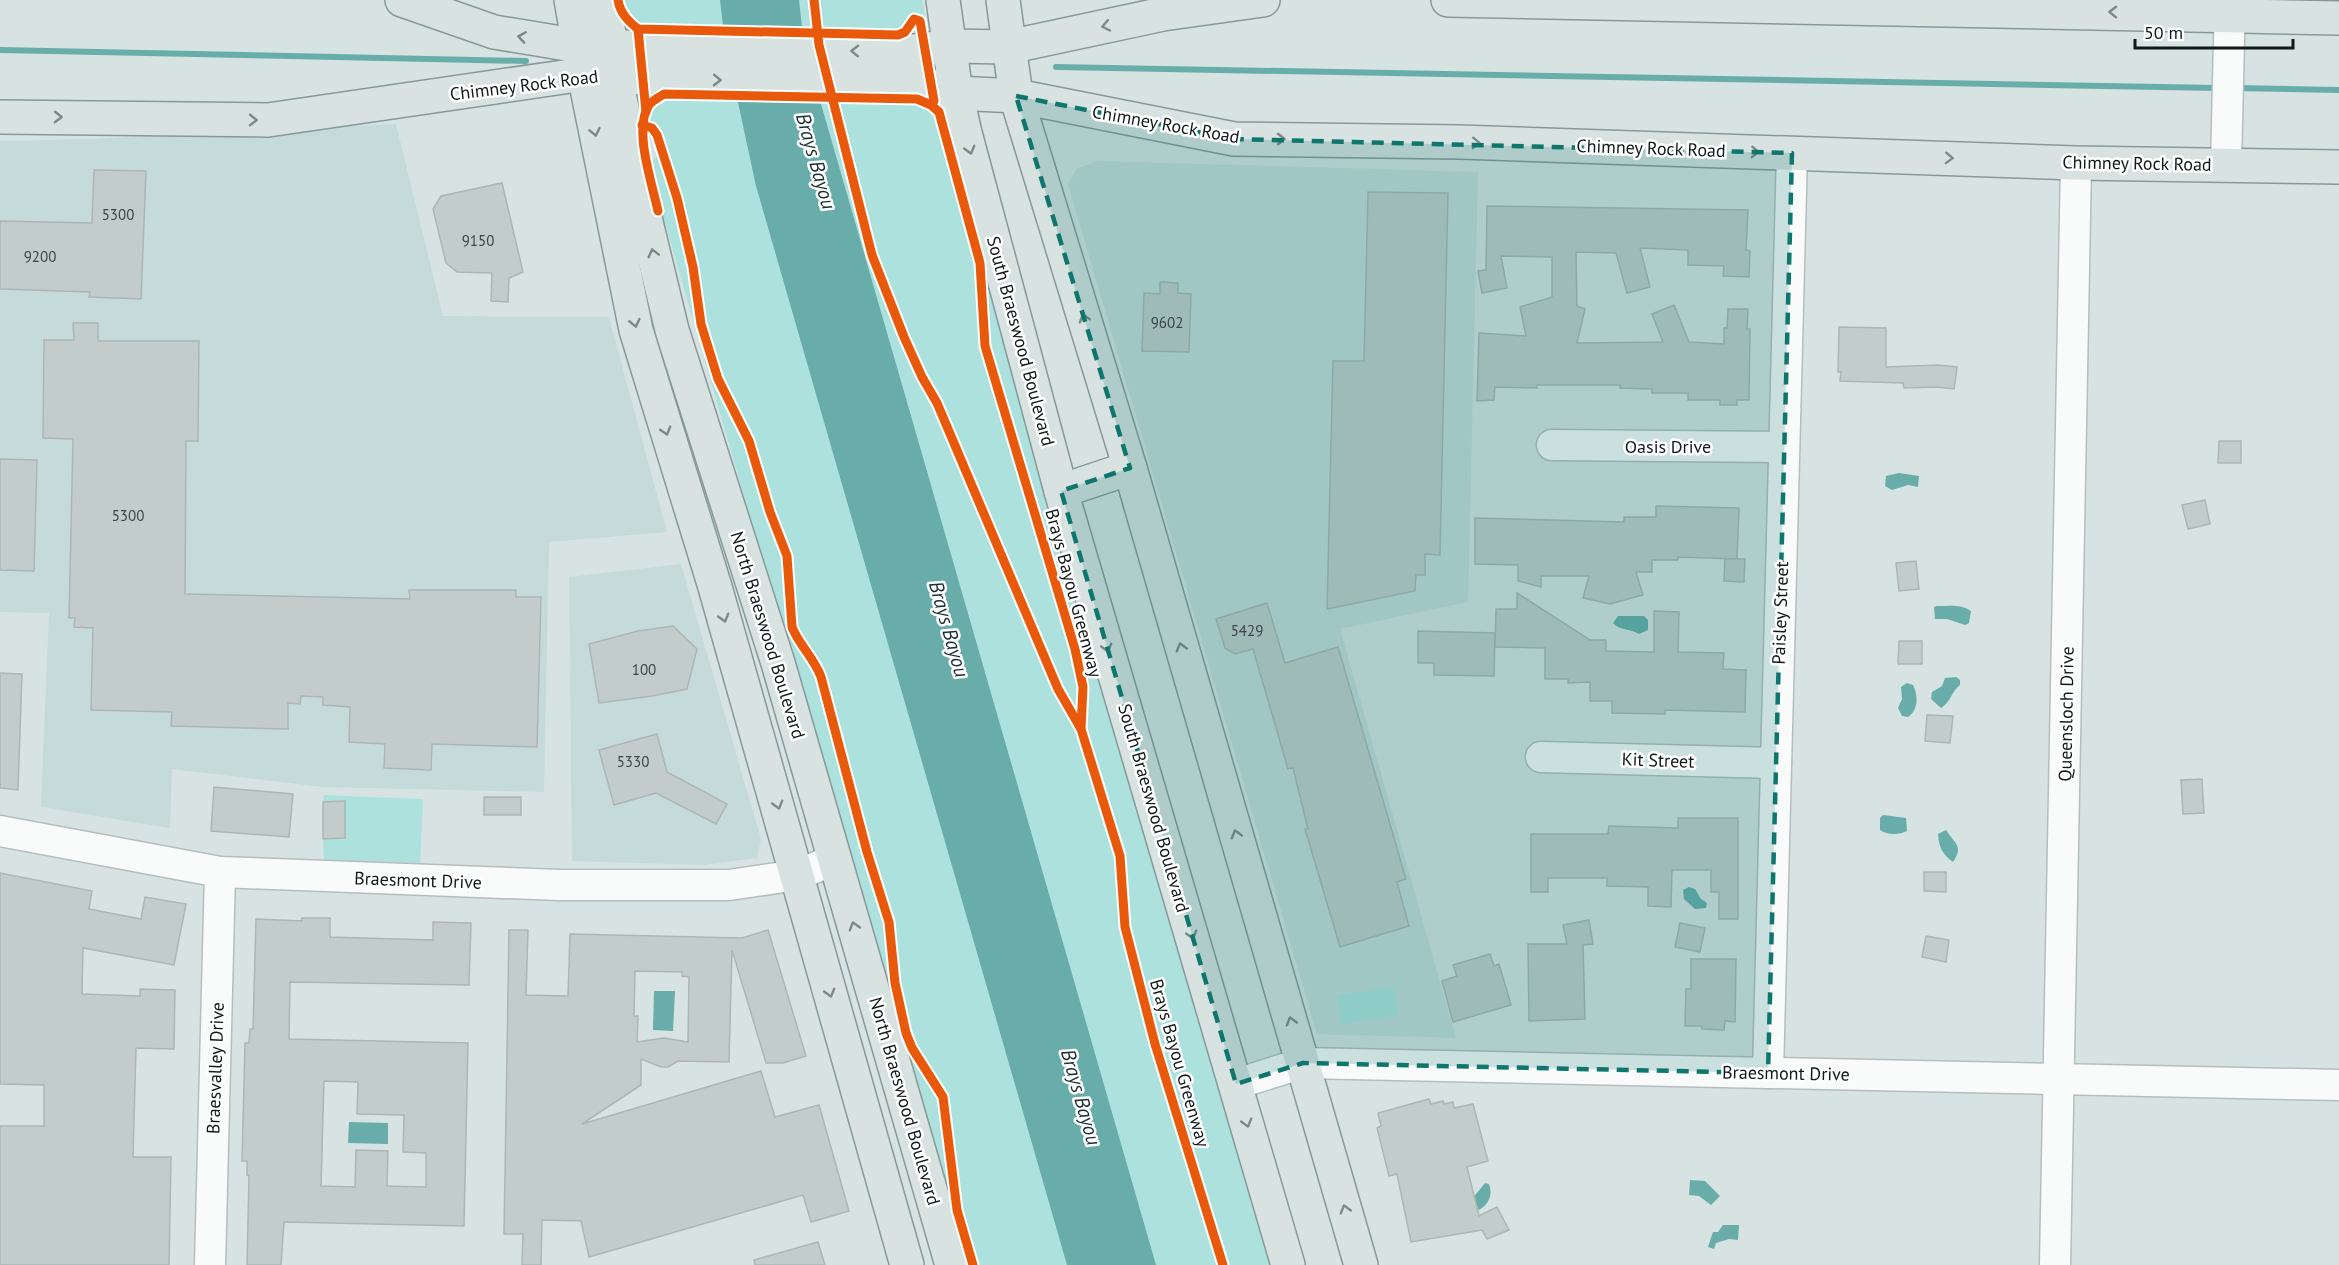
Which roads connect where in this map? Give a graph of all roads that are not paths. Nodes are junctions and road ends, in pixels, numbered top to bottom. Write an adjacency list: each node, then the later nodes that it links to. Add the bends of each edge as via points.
1 (402, 0): 14 (main road, Chimney Rock Road, one-way to 1, via 494,32)
2 (571, 0): 14 (main road, North Braeswood Boulevard)
3 (604, 0): 14 (main road, North Braeswood Boulevard)
4 (943, 0): 12 (main road, South Braeswood Boulevard)
5 (1003, 0): 13 (main road)
6 (1263, 0): 13 (main road, one-way to 13, via 1163,14)
7 (1448, 0): 8 (main road)
8 (1654, 2): 9 (main road)
9 (1936, 5): 10 (main road, one-way to 9)
10 (2230, 7): 11 (main road); 21 (street)
11 (2339, 18)
12 (950, 46): 13 (main road, Chimney Rock Road); 15 (main road, Chimney Rock Road); 16 (main road, South Braeswood Boulevard)
13 (1008, 47): 17 (main road)
14 (597, 60): 15 (main road, Chimney Rock Road); 18 (main road, Chimney Rock Road, one-way to 14, via 268,120); 30 (main road, North Braeswood Boulevard, one-way to 14, via 778,663 672,330 647,226); 32 (main road, North Braeswood Boulevard, one-way to 32, via 636,330)
15 (915, 66): 16 (main road, Chimney Rock Road)
16 (956, 93): 17 (main road, Chimney Rock Road); 26 (main road, South Braeswood Boulevard, one-way to 26)
17 (1017, 96): 19 (main road, Chimney Rock Road, one-way to 19, via 1234,139); 25 (main road, one-way to 17)
18 (0, 117)
19 (1792, 153): 20 (main road, Chimney Rock Road, one-way to 20); 24 (street, Paisley Street)
20 (2076, 163): 21 (main road, Chimney Rock Road); 35 (street, Queensloch Drive)
21 (2226, 164): 22 (main road, Chimney Rock Road)
22 (2339, 167)
23 (1552, 445): 24 (street, Oasis Drive)
24 (1784, 447): 28 (street, Paisley Street)
25 (1130, 468): 26 (main road); 33 (main road, one-way to 25)
26 (1061, 491): 36 (main road, South Braeswood Boulevard, one-way to 36)
27 (1541, 757): 28 (street, Kit Street)
28 (1776, 763): 34 (street, Paisley Street)
29 (0, 831): 31 (street, Braesmont Drive)
30 (835, 859): 32 (street, Braesmont Drive); 38 (main road, North Braeswood Boulevard, one-way to 30)
31 (220, 872): 32 (street, Braesmont Drive, via 617,886 729,885); 40 (street, Braesvalley Drive)
32 (798, 875): 39 (main road, North Braeswood Boulevard, one-way to 39)
33 (1303, 1063): 34 (street, Braesmont Drive); 36 (street, Braesmont Drive); 44 (main road, one-way to 33)
34 (1768, 1073): 35 (street, Braesmont Drive)
35 (2059, 1079): 37 (street, Braesmont Drive); 45 (street, Queensloch Drive)
36 (1236, 1084): 43 (main road, South Braeswood Boulevard, one-way to 43)
37 (2339, 1085)
38 (901, 1090): 39 (main road); 42 (main road, North Braeswood Boulevard)
39 (861, 1103): 41 (main road, North Braeswood Boulevard)
40 (210, 1265)
41 (907, 1265)
42 (952, 1265)
43 (1288, 1265)
44 (1361, 1265)
45 (2055, 1265)

